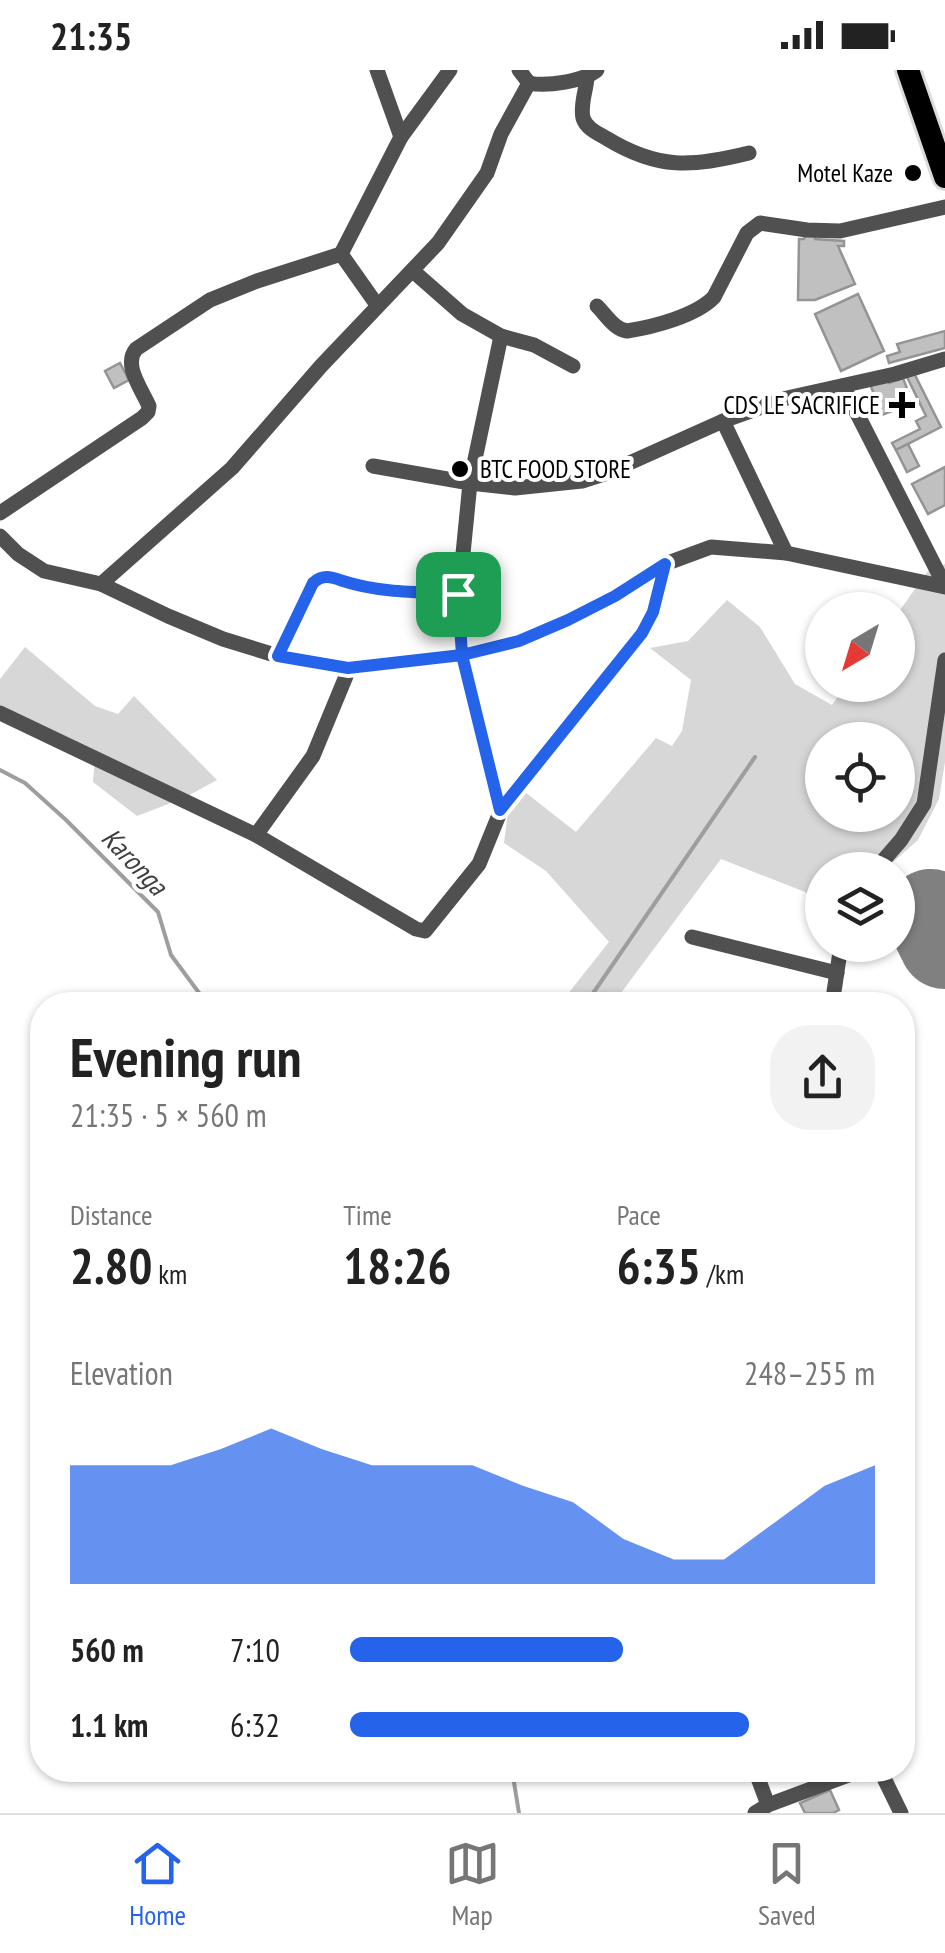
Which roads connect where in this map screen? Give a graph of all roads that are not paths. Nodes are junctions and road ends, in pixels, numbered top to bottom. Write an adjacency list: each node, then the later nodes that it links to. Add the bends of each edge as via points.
1 (377, 70): 6 (street)
2 (450, 70): 6 (street)
3 (908, 70): 8 (main road)
4 (592, 74): 5 (street, via 548,85); 7 (street, via 584,120 600,136 648,158 682,164)
5 (524, 76): 11 (street, via 488,173)
6 (401, 137): 10 (street)
7 (749, 153)
8 (945, 177)
9 (945, 207): 13 (street, via 840,231 760,223 747,232 714,297 695,312 628,331)
10 (341, 254): 12 (street); 21 (street, via 210,300 136,349 129,362 148,412)
11 (413, 271): 12 (street); 14 (street, via 462,314)
12 (377, 305): 25 (street, via 232,468)
13 (597, 306)
14 (501, 336): 16 (street); 20 (street)
15 (945, 359): 17 (street)
16 (573, 366)
17 (844, 386): 18 (street); 26 (street)
18 (723, 421): 20 (street, via 582,481 515,488); 23 (street)
19 (373, 466): 20 (street)
20 (470, 483): 27 (street)
21 (0, 513)
22 (0, 536): 25 (street, via 44,571)
23 (786, 553): 24 (street, via 711,547); 26 (street)
24 (665, 564): 28 (street, via 568,620); 33 (street, via 642,633)
25 (101, 584): 29 (street, via 195,628)
26 (945, 586)
27 (458, 594): 28 (street); 29 (street, via 318,578)
28 (462, 655): 31 (street); 33 (street)
29 (278, 656): 31 (street)
30 (945, 660): 35 (street, via 924,804)
31 (348, 668): 34 (street, via 313,756)
32 (0, 713): 34 (street)
33 (500, 810): 34 (street, via 479,864 424,931)
34 (256, 835)
35 (891, 852)
36 (692, 937): 38 (street)
37 (839, 962): 38 (street)
38 (837, 973): 39 (street)
39 (834, 992)
40 (757, 1782): 43 (street)
41 (831, 1782): 43 (street)
42 (886, 1782): 44 (street)
43 (762, 1809)
44 (901, 1813)

